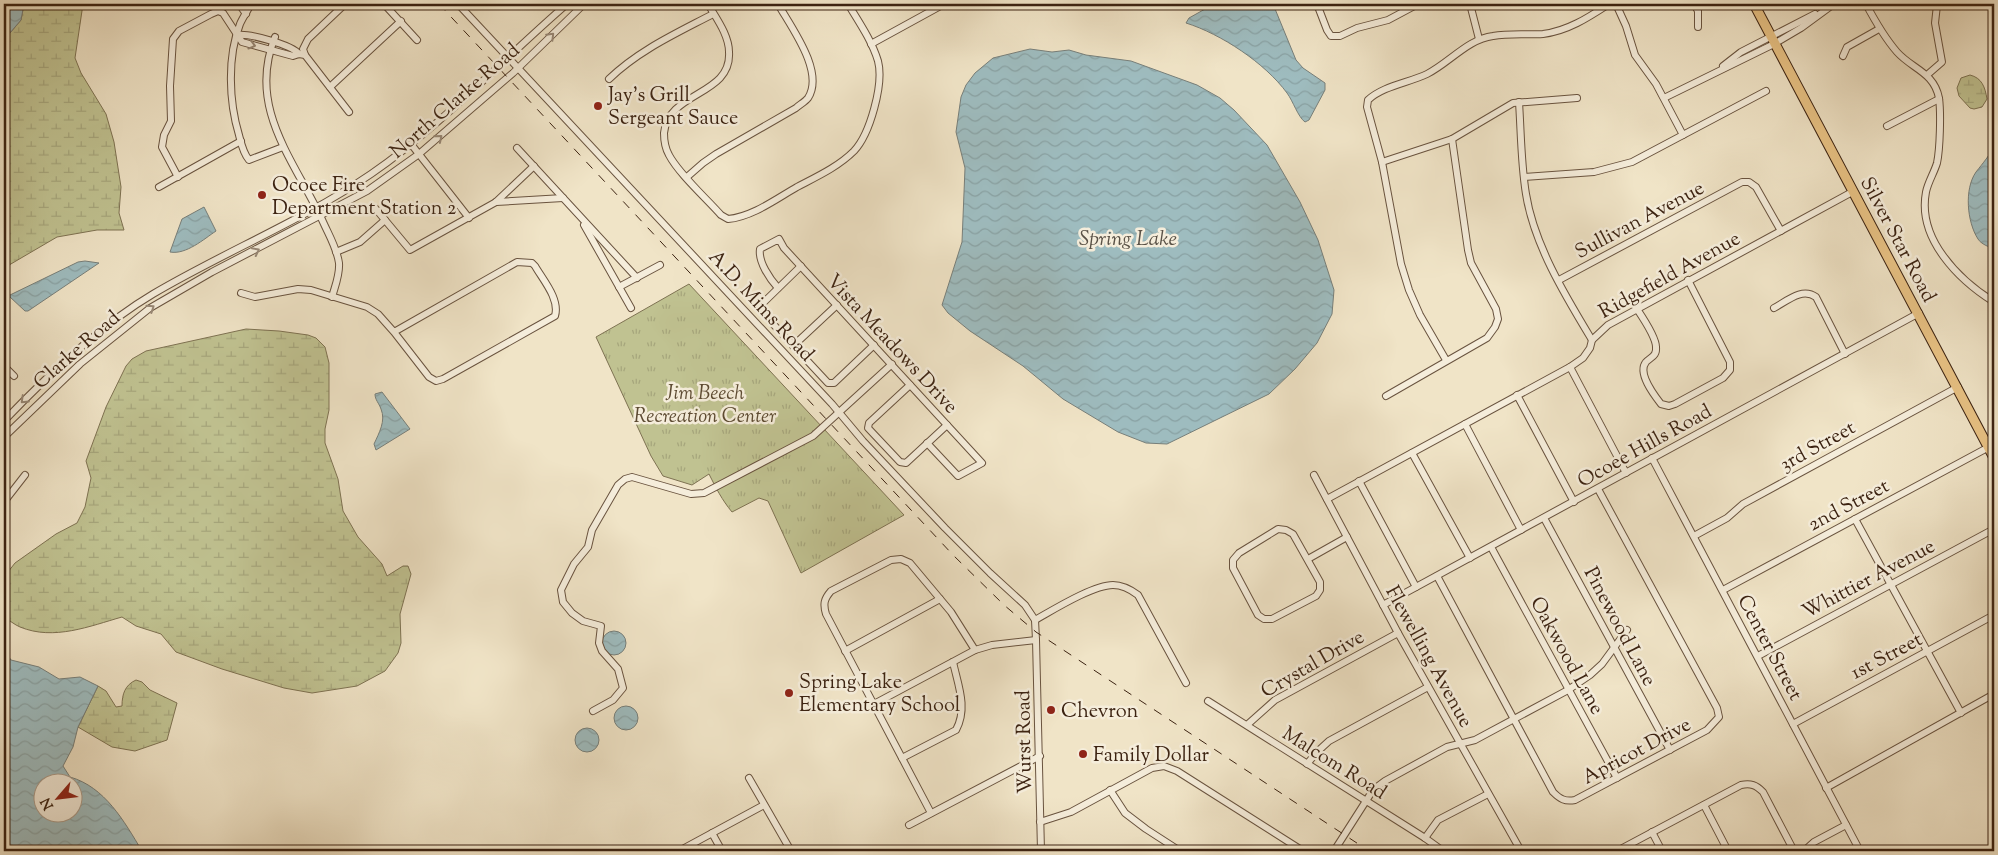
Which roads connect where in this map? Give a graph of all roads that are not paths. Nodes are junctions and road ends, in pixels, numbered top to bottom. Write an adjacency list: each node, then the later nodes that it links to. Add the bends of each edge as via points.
1 (239, 4): 23 (street)
2 (251, 4): 23 (street)
3 (345, 4): 36 (street, via 308,38)
4 (384, 4): 25 (street)
5 (458, 4): 38 (street, A.D. Mims Road)
6 (567, 4): 38 (street, North Clarke Road)
7 (584, 4): 39 (street, North Clarke Road, one-way to 7)
8 (708, 4): 24 (street)
9 (778, 4): 60 (street, via 809,61 813,74 808,98 702,163)
10 (848, 4): 33 (street)
11 (944, 4): 33 (street)
12 (1317, 4): 13 (street, via 1331,36 1388,20)
13 (1418, 4)
14 (1470, 4): 30 (street)
15 (1609, 4): 30 (street, via 1566,28 1545,34)
16 (1616, 4): 45 (street, via 1634,55)
17 (1694, 4): 26 (street, via 1698,11)
18 (1747, 4): 32 (main road, Silver Star Road)
19 (1754, 4): 32 (main road, Silver Star Road)
20 (1866, 4): 27 (street)
21 (1833, 5): 32 (street)
22 (1937, 5): 40 (street, via 1935,23 1942,62)
23 (246, 14): 28 (street)
24 (713, 14): 41 (street, via 643,51); 60 (street, via 730,51 723,77 682,102 665,124 668,154)
25 (400, 21): 31 (street); 42 (street)
26 (1698, 27)
27 (1879, 29): 37 (street, via 1846,46); 40 (street, via 1898,53)
28 (238, 35): 29 (street); 34 (street, one-way to 34, via 242,42); 52 (street, via 231,87); 59 (street, via 224,14 216,12 179,31 173,39 172,121 162,147)
29 (274, 39): 34 (street); 35 (street)
30 (1479, 39): 57 (street, via 1427,73 1375,94 1368,100 1367,107)
31 (418, 40)
32 (1772, 40): 45 (street, via 1741,52 1714,72); 63 (main road, Silver Star Road)
33 (871, 44): 60 (street, via 879,70 876,102 855,150 836,166 745,215 728,219)
34 (271, 50): 35 (street); 54 (street, via 267,69 268,100)
35 (288, 51): 36 (street, via 293,56)
36 (302, 54): 42 (street)
37 (1842, 56)
38 (508, 58): 39 (street, A.D. Mims Road); 53 (street, North Clarke Road)
39 (519, 68): 56 (street, North Clarke Road, one-way to 39); 105 (street, A.D. Mims Road)
40 (1927, 75): 46 (street)
41 (609, 79)
42 (330, 87): 48 (street)
43 (1766, 91): 50 (street)
44 (1577, 98): 47 (street)
45 (1664, 98): 50 (street)
46 (1939, 99): 49 (street); 85 (street, via 1937,163 1926,191 1927,224 1946,261)
47 (1519, 102): 51 (street); 61 (street)
48 (349, 112)
49 (1887, 126)
50 (1683, 135): 61 (street, via 1632,162 1612,168)
51 (1452, 139): 57 (street); 96 (street, via 1471,263 1496,309 1498,319 1487,338)
52 (241, 142): 54 (street, via 249,160); 59 (street)
53 (412, 144): 56 (street); 66 (street, North Clarke Road)
54 (283, 147): 66 (street)
55 (517, 148): 58 (street)
56 (419, 154): 69 (street, North Clarke Road, via 367,191); 70 (street)
57 (1382, 162): 96 (street, via 1409,290)
58 (534, 166): 64 (street); 65 (street)
59 (178, 176): 62 (street)
60 (687, 177)
61 (1524, 177): 77 (street, via 1534,228)
62 (159, 187)
63 (1854, 191): 72 (street, Ridgefield Avenue); 90 (main road, Silver Star Road)
64 (563, 198): 65 (street); 68 (street)
65 (496, 202): 70 (street)
66 (316, 208): 69 (street); 79 (street, North Clarke Road)
67 (375, 208): 71 (street)
68 (579, 216): 76 (street); 80 (street)
69 (321, 217): 73 (street); 82 (street, North Clarke Road, one-way to 69)
70 (468, 218): 71 (street, via 410,250)
71 (385, 220): 73 (street, via 360,242)
72 (1781, 231): 77 (street, Sullivan Avenue, via 1756,187 1750,182 1742,182); 78 (street, Ridgefield Avenue)
73 (336, 252): 84 (street, via 338,276)
74 (660, 266): 76 (street)
75 (800, 266): 81 (street); 81 (street, Vista Meadows Drive, via 779,239 760,250 759,256); 86 (street, Vista Meadows Drive)
76 (637, 278): 80 (street)
77 (1559, 280): 92 (street)
78 (1688, 280): 89 (street, Ridgefield Avenue); 89 (street, via 1730,362 1730,370 1724,378 1675,404 1660,404 1643,368 1657,349)
79 (172, 284): 106 (street, Clarke Road, one-way to 106, via 151,295 96,335)
80 (620, 287): 87 (street)
81 (778, 288): 94 (street, via 760,310)
82 (176, 293): 109 (street, Clarke Road, one-way to 82, via 80,364 150,308)
83 (242, 293): 84 (street, via 255,297 298,289)
84 (332, 297): 91 (street, via 367,307)
85 (1994, 302)
86 (837, 305): 93 (street, Vista Meadows Drive); 94 (street)
87 (631, 308)
88 (1774, 308): 95 (street, via 1802,293 1810,293 1816,297)
89 (1637, 309): 92 (street, Ridgefield Avenue, via 1608,325)
90 (1919, 313): 95 (street, Ocoee Hills Road); 102 (main road, Silver Star Road)
91 (394, 332): 91 (street, via 428,377 443,379 555,316 556,302 535,266 517,262)
92 (1592, 340): 99 (street, Ridgefield Avenue, via 1588,352)
93 (874, 345): 94 (street, via 834,383 828,383); 97 (street, Vista Meadows Drive)
94 (793, 346)
95 (1845, 354): 113 (street, Ocoee Hills Road)
96 (1446, 360): 103 (street)
97 (892, 364): 101 (street, Vista Meadows Drive); 105 (street)
98 (4, 366): 100 (street)
99 (1570, 367): 104 (street, Ridgefield Avenue); 115 (street)
100 (14, 376)
101 (910, 385): 108 (street, Vista Meadows Drive); 110 (street, via 869,423 868,428 900,462 906,462)
102 (1958, 387): 111 (main road, Silver Star Road); 127 (street, 3rd Street, via 1743,504)
103 (1386, 396)
104 (1517, 396): 107 (street, Ridgefield Avenue); 122 (street)
105 (840, 414): 139 (street, A.D. Mims Road, via 990,574 1025,605); 156 (street, via 813,436 704,493 691,494 632,477 618,485 592,530 588,547 574,564 561,590 563,602 572,613 583,621 601,626 599,643 602,651 618,669 622,681 619,695)
106 (4, 421)
107 (1465, 424): 112 (street, Ridgefield Avenue); 126 (street)
108 (947, 425): 110 (street); 110 (street, Vista Meadows Drive, via 982,463 958,476)
109 (4, 436)
110 (927, 443)
111 (1992, 444): 114 (main road, Silver Star Road); 124 (street, 2nd Street)
112 (1412, 453): 118 (street, Ridgefield Avenue); 130 (street)
113 (1652, 458): 115 (street, Ocoee Hills Road); 127 (street, Center Street)
114 (1994, 458)
115 (1626, 473): 119 (street, Ocoee Hills Road)
116 (1314, 474): 120 (street, Flewelling Avenue)
117 (25, 475): 121 (street)
118 (1359, 481): 120 (street, Ridgefield Avenue); 134 (street)
119 (1598, 488): 122 (street, Ocoee Hills Road); 162 (street, Apricot Drive, via 1717,708 1719,717 1713,726)
120 (1327, 499): 128 (street, Flewelling Avenue)
121 (4, 502)
122 (1574, 502): 123 (street, Ocoee Hills Road)
123 (1544, 518): 126 (street, Ocoee Hills Road); 144 (street, Pinewood Lane)
124 (1855, 519): 133 (street); 135 (street, 2nd Street)
125 (1994, 529): 133 (street, Whittier Avenue)
126 (1521, 530): 129 (street, Ocoee Hills Road)
127 (1694, 536): 135 (street, Center Street)
128 (1347, 537): 131 (street); 137 (street, Flewelling Avenue)
129 (1490, 547): 130 (street, Ocoee Hills Road); 152 (street, Oakwood Lane)
130 (1470, 558): 132 (street, Ocoee Hills Road)
131 (1308, 559): 131 (street, via 1293,534 1278,529 1239,553 1233,560 1233,568 1258,614 1264,619 1272,619 1316,596 1320,590 1320,582)
132 (1437, 576): 134 (street, Ocoee Hills Road); 158 (street, Apricot Drive)
133 (1891, 584): 147 (street); 148 (street, Whittier Avenue)
134 (1416, 587): 137 (street, Ocoee Hills Road)
135 (1723, 590): 148 (street, Center Street)
136 (940, 599): 145 (street); 146 (street); 146 (street, via 910,563 901,559 890,560 831,591 824,598 826,614)
137 (1383, 605): 142 (street, Flewelling Avenue)
138 (1994, 615): 147 (street, 1st Street)
139 (1034, 620): 141 (street, A.D. Mims Road); 150 (street, via 1088,592 1112,585 1129,588 1138,595)
140 (1627, 630): 144 (street)
141 (1036, 632): 143 (street, Wurst Road)
142 (1398, 633): 151 (street, Flewelling Avenue); 160 (street, Crystal Drive, via 1275,700)
143 (1036, 640): 145 (street); 163 (street, Wurst Road)
144 (1615, 648): 152 (street, via 1590,675); 162 (street, Pinewood Lane)
145 (975, 650): 149 (street)
146 (845, 651): 155 (street)
147 (1928, 651): 157 (street); 159 (street, 1st Street)
148 (1758, 656): 159 (street, Center Street)
149 (953, 662): 155 (street); 164 (street, via 962,714 956,730)
150 (1186, 683)
151 (1428, 687): 161 (street, Flewelling Avenue); 165 (street, via 1329,741)
152 (1568, 690): 158 (street); 167 (street, Oakwood Lane)
153 (1994, 694): 157 (street)
154 (1208, 701): 160 (street, Malcom Road)
155 (874, 704): 164 (street)
156 (593, 711)
157 (1961, 713): 168 (street)
158 (1513, 719): 161 (street, via 1475,740); 167 (street, Apricot Drive, via 1559,798 1575,800)
159 (1793, 724): 168 (street, Center Street)
160 (1247, 725): 165 (street, Malcom Road)
161 (1460, 744): 170 (street, Flewelling Avenue); 171 (street, via 1447,747 1385,781 1373,790)
162 (1670, 750): 167 (street, Apricot Drive)
163 (1040, 756): 174 (street); 175 (street, Wurst Road)
164 (902, 758): 174 (street)
165 (1307, 764): 171 (street, Malcom Road)
166 (749, 778): 172 (street)
167 (1617, 778)
168 (1826, 788): 177 (street, Center Street)
169 (1110, 790): 175 (street, via 1071,812); 185 (street, via 1125,813); 186 (street, via 1152,768 1164,766)
170 (1488, 794): 180 (street, via 1438,820); 189 (street, Flewelling Avenue)
171 (1366, 801): 180 (street, Malcom Road); 187 (street)
172 (764, 805): 179 (street); 183 (street)
173 (1704, 805): 178 (street); 192 (street); 193 (street, via 1741,785 1756,785 1763,792)
174 (931, 813): 176 (street)
175 (1040, 822): 184 (street, Wurst Road)
176 (909, 825)
177 (1846, 825): 194 (street); 195 (street, Center Street)
178 (1652, 832): 190 (street); 191 (street)
179 (712, 833): 181 (street); 182 (street)
180 (1425, 838): 188 (street, Malcom Road)
181 (679, 851)
182 (722, 851)
183 (791, 851)
184 (1041, 851)
185 (1180, 851)
186 (1303, 851)
187 (1334, 851)
188 (1443, 851)
189 (1521, 851)
190 (1617, 851)
191 (1662, 851)
192 (1728, 851)
193 (1794, 851)
194 (1804, 851)
195 (1860, 851)

